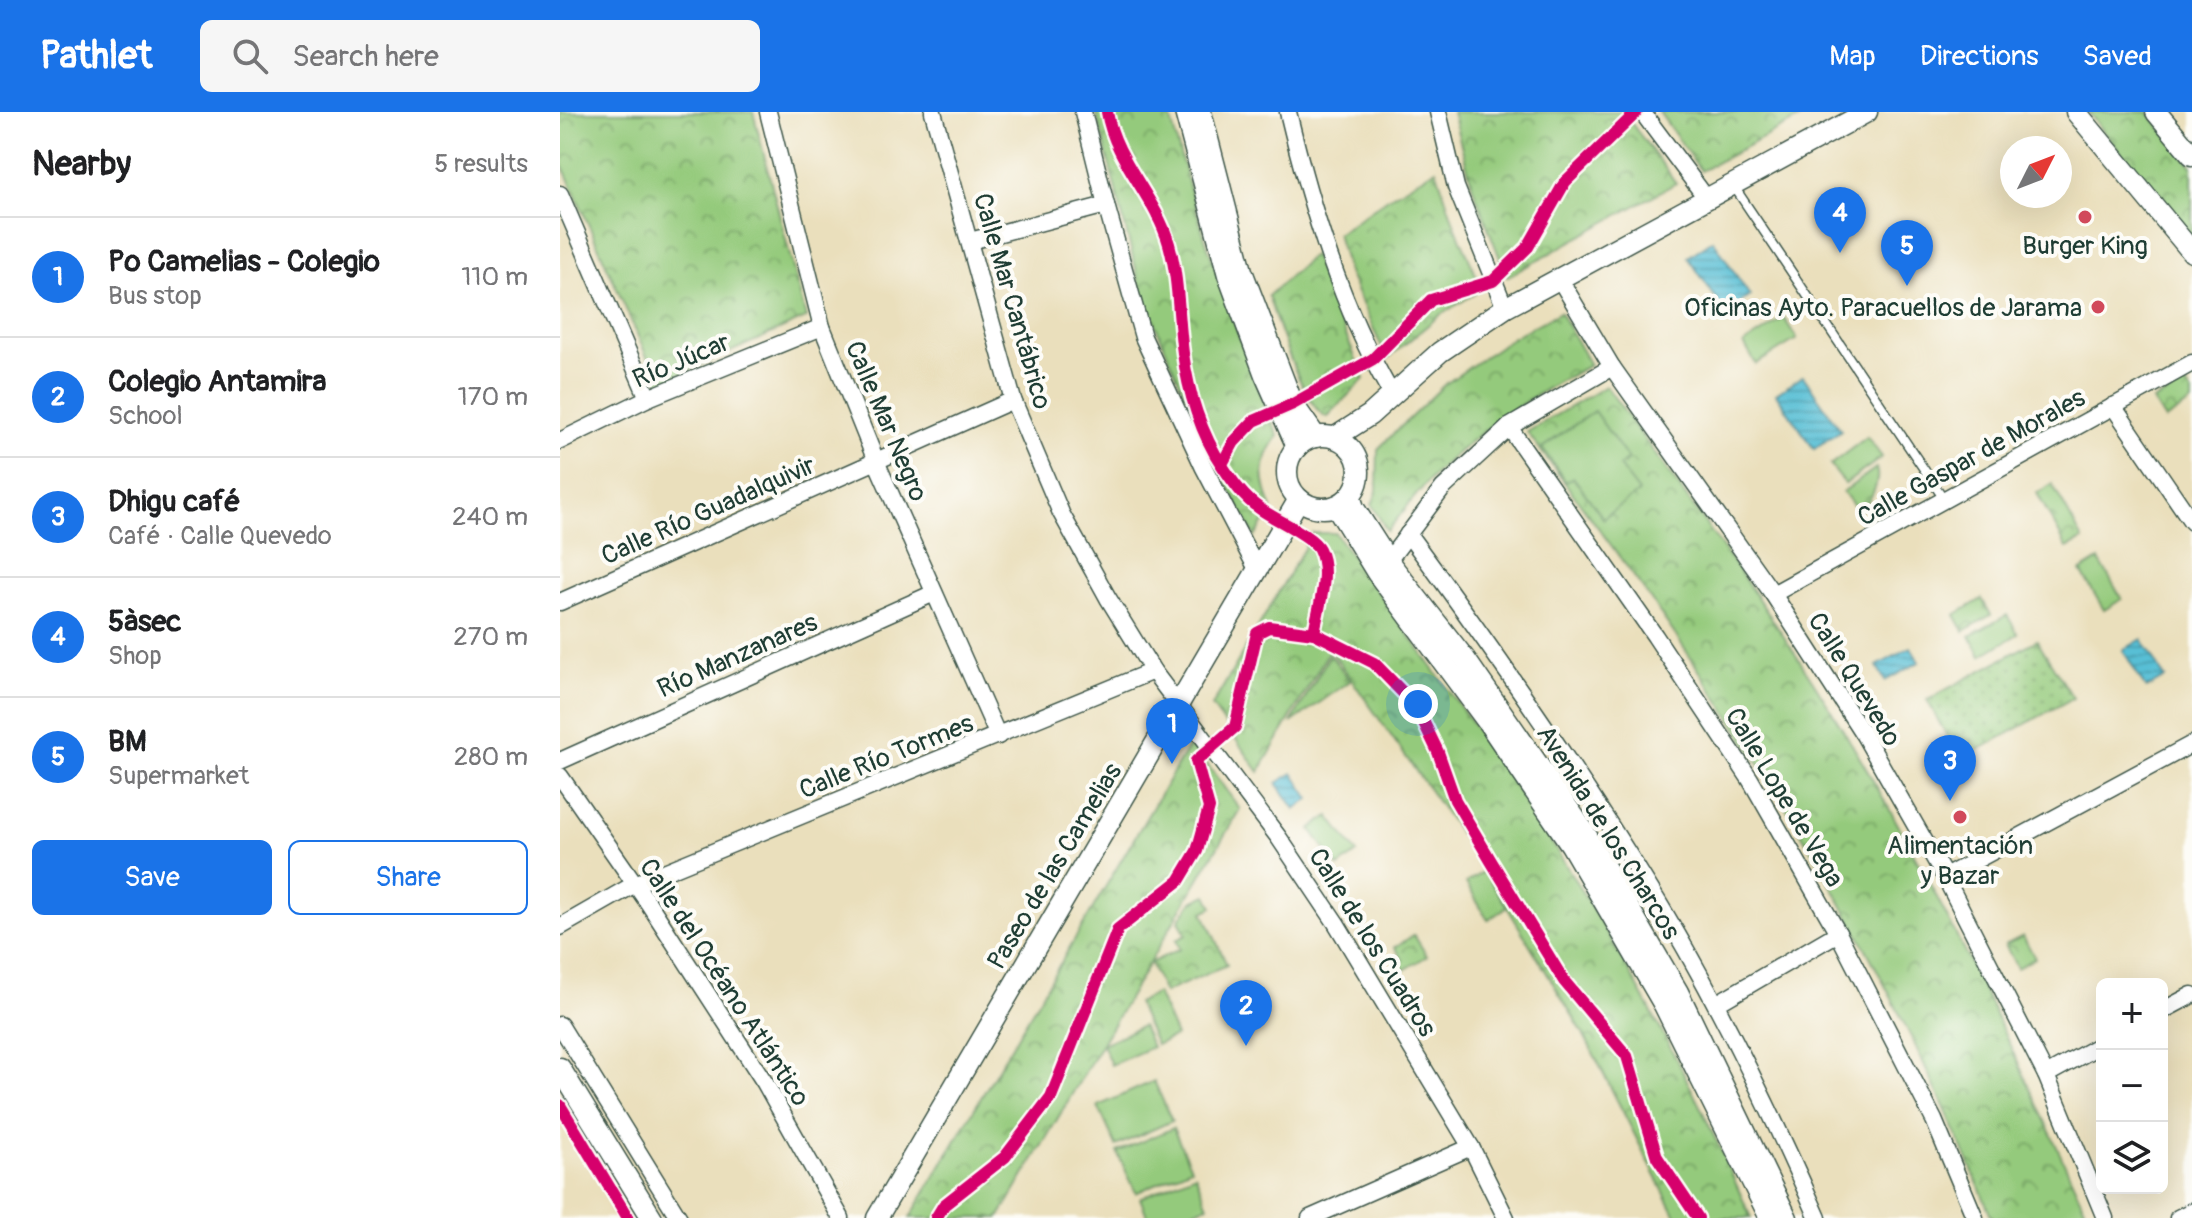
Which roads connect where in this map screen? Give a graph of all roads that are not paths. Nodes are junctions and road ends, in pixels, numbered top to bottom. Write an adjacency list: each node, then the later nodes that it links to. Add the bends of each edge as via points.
1 (768, 112): 21 (street, Calle Mar Negro)
2 (933, 112): 17 (street, Calle Mar Cantábrico)
3 (1083, 112): 16 (street)
4 (1185, 112): 32 (street, via 1228,275)
5 (1201, 112): 30 (street, via 1242,271 1293,404)
6 (1288, 112): 24 (street, via 1330,261)
7 (1438, 112): 20 (street, via 1456,187)
8 (1642, 112): 15 (street)
9 (1867, 112): 13 (street)
10 (2076, 112): 18 (street)
11 (2156, 112): 12 (street)
12 (2192, 155)
13 (1733, 185): 15 (street); 35 (lane)
14 (560, 194): 25 (street)
15 (1707, 199): 19 (street)
16 (1106, 205): 17 (street); 41 (street, via 1143,337)
17 (970, 241): 26 (street, Calle Mar Cantábrico)
18 (2192, 252)
19 (1559, 278): 20 (street); 23 (street, Calle Quevedo)
20 (1505, 308): 24 (street)
21 (822, 327): 25 (street, Río Júcar); 34 (street, Calle Mar Negro)
22 (2192, 363): 27 (street, Calle Gaspar de Morales)
23 (1612, 367): 29 (street); 43 (street, Calle Quevedo)
24 (1391, 393): 28 (street)
25 (648, 398): 31 (street, Río Júcar)
26 (1013, 400): 34 (street, Calle Río Guadalquivir); 45 (street, Calle Mar Cantábrico, via 1061,513)
27 (2113, 406): 35 (street, Calle Gaspar de Morales); 38 (street)
28 (1370, 415): 30 (street); 33 (street)
29 (1509, 427): 39 (street, via 1443,488); 54 (street, Calle Lope de Vega, via 1750,779)
30 (1325, 437): 32 (street); 33 (street)
31 (560, 441)
32 (1297, 447): 37 (street, via 1287,474)
33 (1353, 452): 36 (street, via 1359,477)
34 (876, 461): 42 (street, Calle Mar Negro); 44 (street, Calle Río Guadalquivir)
35 (1944, 499): 43 (street, Calle Gaspar de Morales)
36 (1343, 501): 37 (street, via 1321,508); 40 (street, Avenida de los Charcos, via 1354,508); 71 (street, Avenida de los Charcos, via 1377,573 1571,845 1664,1005)
37 (1304, 502): 41 (street, Paseo de las Camelias); 46 (street, Paseo de las Camelias)
38 (2192, 522)
39 (1408, 534): 40 (street); 56 (street, Avenida de los Charcos, via 1571,765)
40 (1388, 561): 72 (street, Avenida de los Charcos, via 1465,659 1584,831 1678,992)
41 (1258, 571): 46 (street, Paseo de las Camelias)
42 (934, 593): 47 (street, Calle Mar Negro); 49 (street, Río Manzanares)
43 (1773, 594): 51 (street, Calle Quevedo, via 1864,735)
44 (560, 602)
45 (1153, 671): 46 (street, Calle Mar Cantábrico); 47 (street, Calle Río Tormes)
46 (1184, 708): 62 (street, Calle de los Cuadros, via 1336,923); 67 (street, Paseo de las Camelias); 68 (street, Paseo de las Camelias)
47 (998, 736): 52 (street, Calle Río Tormes)
48 (2192, 744): 51 (street)
49 (560, 761)
50 (560, 776): 52 (street, Calle del Océano Atlántico)
51 (1945, 877): 61 (street, Calle Quevedo)
52 (635, 884): 53 (street, Calle Río Tormes); 66 (street, Calle del Océano Atlántico, via 765,1083)
53 (560, 927)
54 (1838, 933): 56 (street); 74 (street, Calle Lope de Vega, via 1934,1120)
55 (2192, 995): 57 (street)
56 (1716, 1004): 73 (street, Avenida de los Charcos)
57 (2168, 1008)
58 (560, 1025): 65 (street)
59 (2096, 1047): 61 (street)
60 (560, 1068): 64 (street)
61 (2046, 1075): 75 (street, Calle Quevedo)
62 (1471, 1147): 69 (street); 70 (street, Calle de los Cuadros)
63 (2192, 1211): 76 (street)
64 (652, 1218)
65 (679, 1218)
66 (841, 1218)
67 (877, 1218)
68 (889, 1218)
69 (1310, 1218)
70 (1506, 1218)
71 (1770, 1218)
72 (1787, 1218)
73 (1818, 1218)
74 (1975, 1218)
75 (2105, 1218)
76 (2178, 1218)

